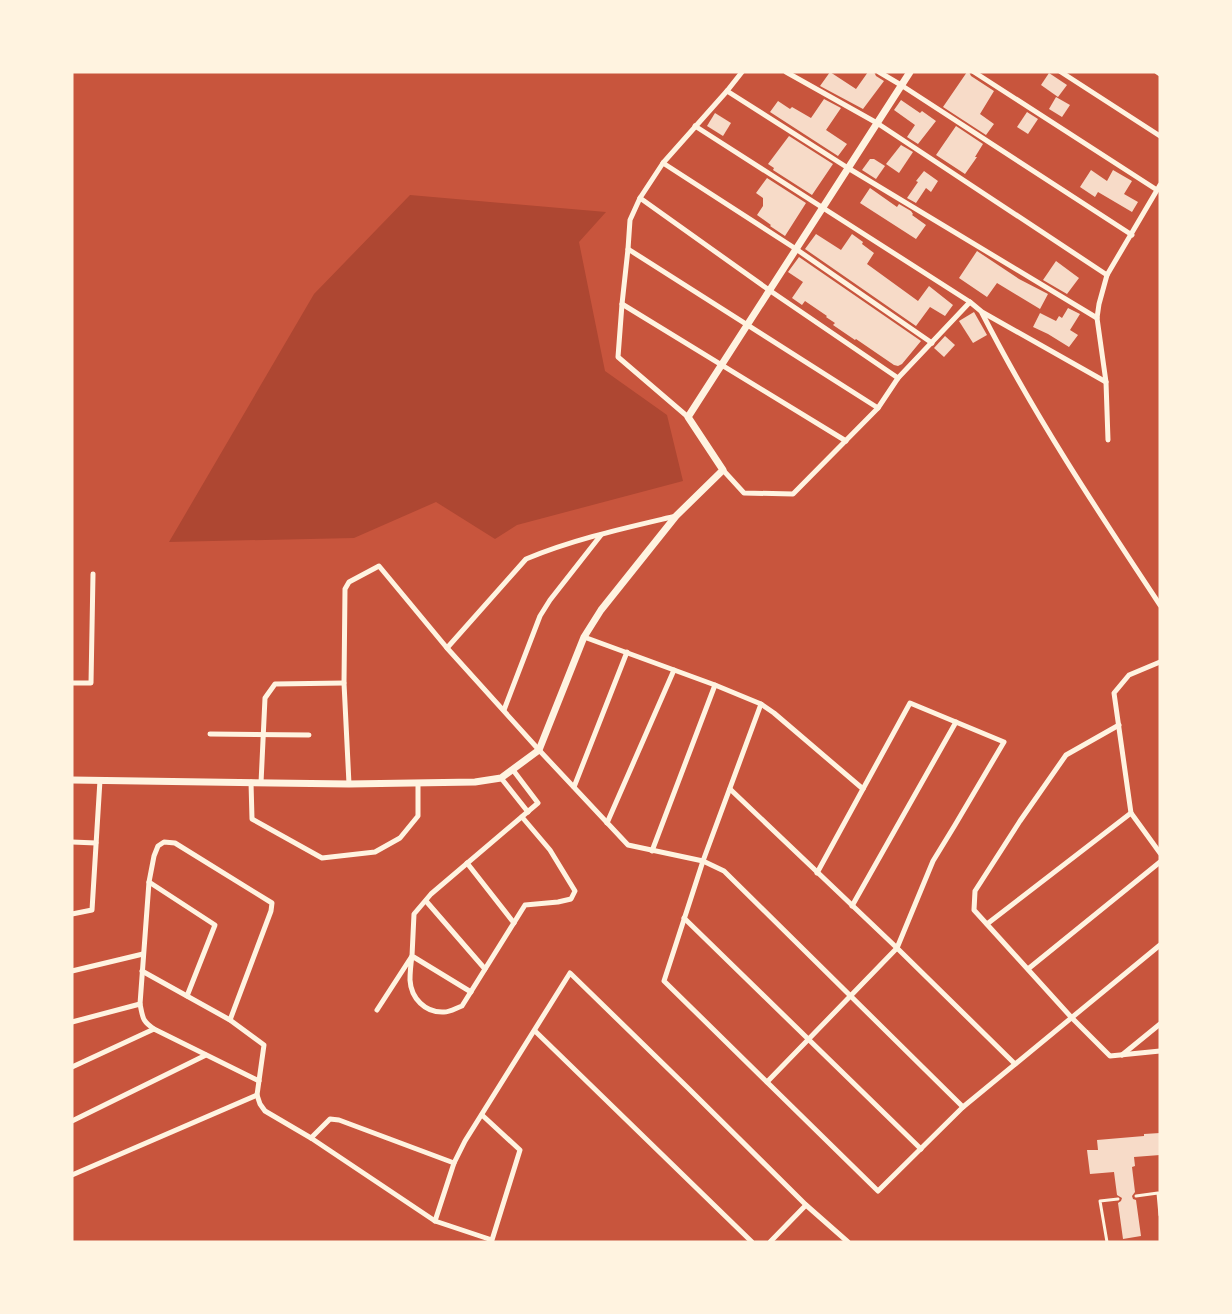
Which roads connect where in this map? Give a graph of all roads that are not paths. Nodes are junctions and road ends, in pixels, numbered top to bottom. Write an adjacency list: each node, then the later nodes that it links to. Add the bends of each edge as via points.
1 (742, 72): 8 (street)
2 (786, 72): 9 (street)
3 (879, 72): 7 (street)
4 (910, 72): 7 (street)
5 (974, 72): 14 (street)
6 (1061, 72): 11 (street)
7 (901, 85): 9 (street); 17 (street)
8 (727, 91): 10 (street); 13 (street)
9 (877, 123): 13 (street); 20 (street)
10 (695, 126): 12 (street); 16 (street)
11 (1160, 136)
12 (663, 163): 15 (street); 19 (street)
13 (848, 168): 16 (street); 25 (street)
14 (1159, 188): 17 (street)
15 (640, 198): 18 (street, via 630,220); 21 (street)
16 (822, 208): 19 (street); 22 (street)
17 (1132, 235): 20 (street)
18 (628, 249): 23 (street); 26 (street)
19 (796, 249): 21 (street); 27 (street)
20 (1107, 275): 25 (street)
21 (770, 290): 26 (street); 29 (street)
22 (970, 302): 24 (street); 27 (street)
23 (622, 304): 28 (street); 32 (street, via 618,357)
24 (982, 312): 30 (street); 39 (street, via 1002,353 1087,495)
25 (1097, 318): 30 (street)
26 (748, 324): 28 (street); 31 (street)
27 (932, 343): 29 (street)
28 (722, 364): 32 (street); 34 (street)
29 (898, 378): 31 (street)
30 (1106, 382): 33 (street)
31 (878, 408): 34 (street)
32 (688, 417): 35 (street)
33 (1108, 440)
34 (846, 441): 35 (street, via 794,494 744,493)
35 (723, 470): 36 (street)
36 (676, 516): 37 (street); 40 (street)
37 (602, 534): 41 (street, via 526,559); 49 (street, via 540,616)
38 (93, 573): 45 (street, via 91,683)
39 (1160, 605)
40 (584, 637): 42 (street); 55 (street)
41 (447, 648): 46 (street, via 379,566 349,582 345,589); 49 (street)
42 (627, 652): 44 (street); 64 (street)
43 (1160, 662): 51 (street, via 1130,675 1114,693)
44 (674, 670): 47 (street); 70 (street)
45 (72, 683)
46 (344, 683): 53 (street, via 275,684 265,698); 63 (street)
47 (715, 685): 48 (street); 73 (street)
48 (761, 704): 65 (street); 66 (street)
49 (504, 710): 55 (street)
50 (956, 722): 66 (street, via 910,703); 81 (street); 87 (street, via 1004,742 933,861)
51 (1119, 725): 68 (street); 85 (street, via 1066,755 1020,821 975,891 974,910)
52 (210, 734): 53 (street)
53 (263, 735): 54 (street); 61 (street)
54 (309, 735)
55 (539, 750): 56 (street); 64 (street)
56 (513, 770): 57 (street); 67 (street, via 538,803)
57 (501, 778): 62 (street); 67 (street)
58 (72, 780): 59 (street)
59 (100, 780): 60 (street); 72 (street)
60 (251, 782): 61 (street); 62 (street, via 252,819 322,858 375,852 400,838 418,816)
61 (261, 783): 63 (street)
62 (418, 783): 63 (street)
63 (349, 784)
64 (574, 788): 70 (street)
65 (730, 789): 75 (street); 78 (street)
66 (863, 789): 78 (street)
67 (528, 812): 69 (street)
68 (1131, 813): 74 (street); 85 (street)
69 (522, 817): 77 (street); 84 (street, via 550,850 575,891 571,899 525,905)
70 (608, 823): 73 (street, via 628,844)
71 (72, 842): 72 (street)
72 (96, 843): 82 (street, via 92,910)
73 (652, 851): 75 (street)
74 (1160, 853)
75 (703, 861): 83 (street); 96 (street, via 724,871)
76 (1160, 862): 91 (street)
77 (467, 863): 80 (street); 84 (street)
78 (818, 873): 81 (street)
79 (149, 882): 88 (street); 95 (street, via 215,925); 100 (street, via 159,846 164,842 175,843 272,903)
80 (426, 901): 89 (street, via 414,914); 90 (street)
81 (852, 906): 87 (street)
82 (72, 914)
83 (684, 918): 105 (street); 112 (street, via 664,981)
84 (514, 923): 90 (street)
85 (987, 924): 91 (street)
86 (1160, 945): 99 (street)
87 (897, 948): 96 (street); 109 (street)
88 (143, 954): 92 (street); 93 (street)
89 (412, 956): 94 (street); 94 (street, via 412,993 430,1011 446,1012 462,1006); 98 (street)
90 (485, 969): 94 (street)
91 (1028, 969): 99 (street)
92 (72, 971)
93 (142, 971): 95 (street); 97 (street)
94 (471, 992)
95 (187, 996): 100 (street)
96 (850, 996): 105 (street); 114 (street)
97 (140, 1004): 101 (street); 103 (street, via 145,1022)
98 (377, 1010)
99 (1071, 1017): 108 (street, via 1110,1056); 109 (street)
100 (230, 1020): 111 (street, via 264,1045)
101 (72, 1022)
102 (1160, 1024): 108 (street)
103 (154, 1029): 107 (street); 110 (street)
104 (535, 1031): 115 (street); 123 (street, via 570,973); 126 (street)
105 (809, 1040): 112 (street); 118 (street)
106 (1160, 1051): 108 (street)
107 (206, 1055): 111 (street); 116 (street)
108 (1121, 1056)
109 (1015, 1064): 114 (street)
110 (72, 1067)
111 (259, 1081): 113 (street)
112 (767, 1082): 118 (street, via 878,1191)
113 (257, 1095): 117 (street, via 265,1111); 120 (street)
114 (963, 1107): 118 (street)
115 (482, 1115): 119 (street); 125 (street, via 520,1150 492,1240)
116 (72, 1121)
117 (311, 1138): 119 (street, via 330,1119 339,1120); 125 (street)
118 (921, 1149)
119 (454, 1163): 125 (street)
120 (72, 1175)
121 (1136, 1196): 124 (lane, via 1158,1192)
122 (1118, 1198): 129 (lane, via 1100,1201)
123 (806, 1205): 127 (street); 128 (street)
124 (1160, 1215)
125 (435, 1221)
126 (752, 1242)
127 (770, 1242)
128 (848, 1242)
129 (1107, 1242)

